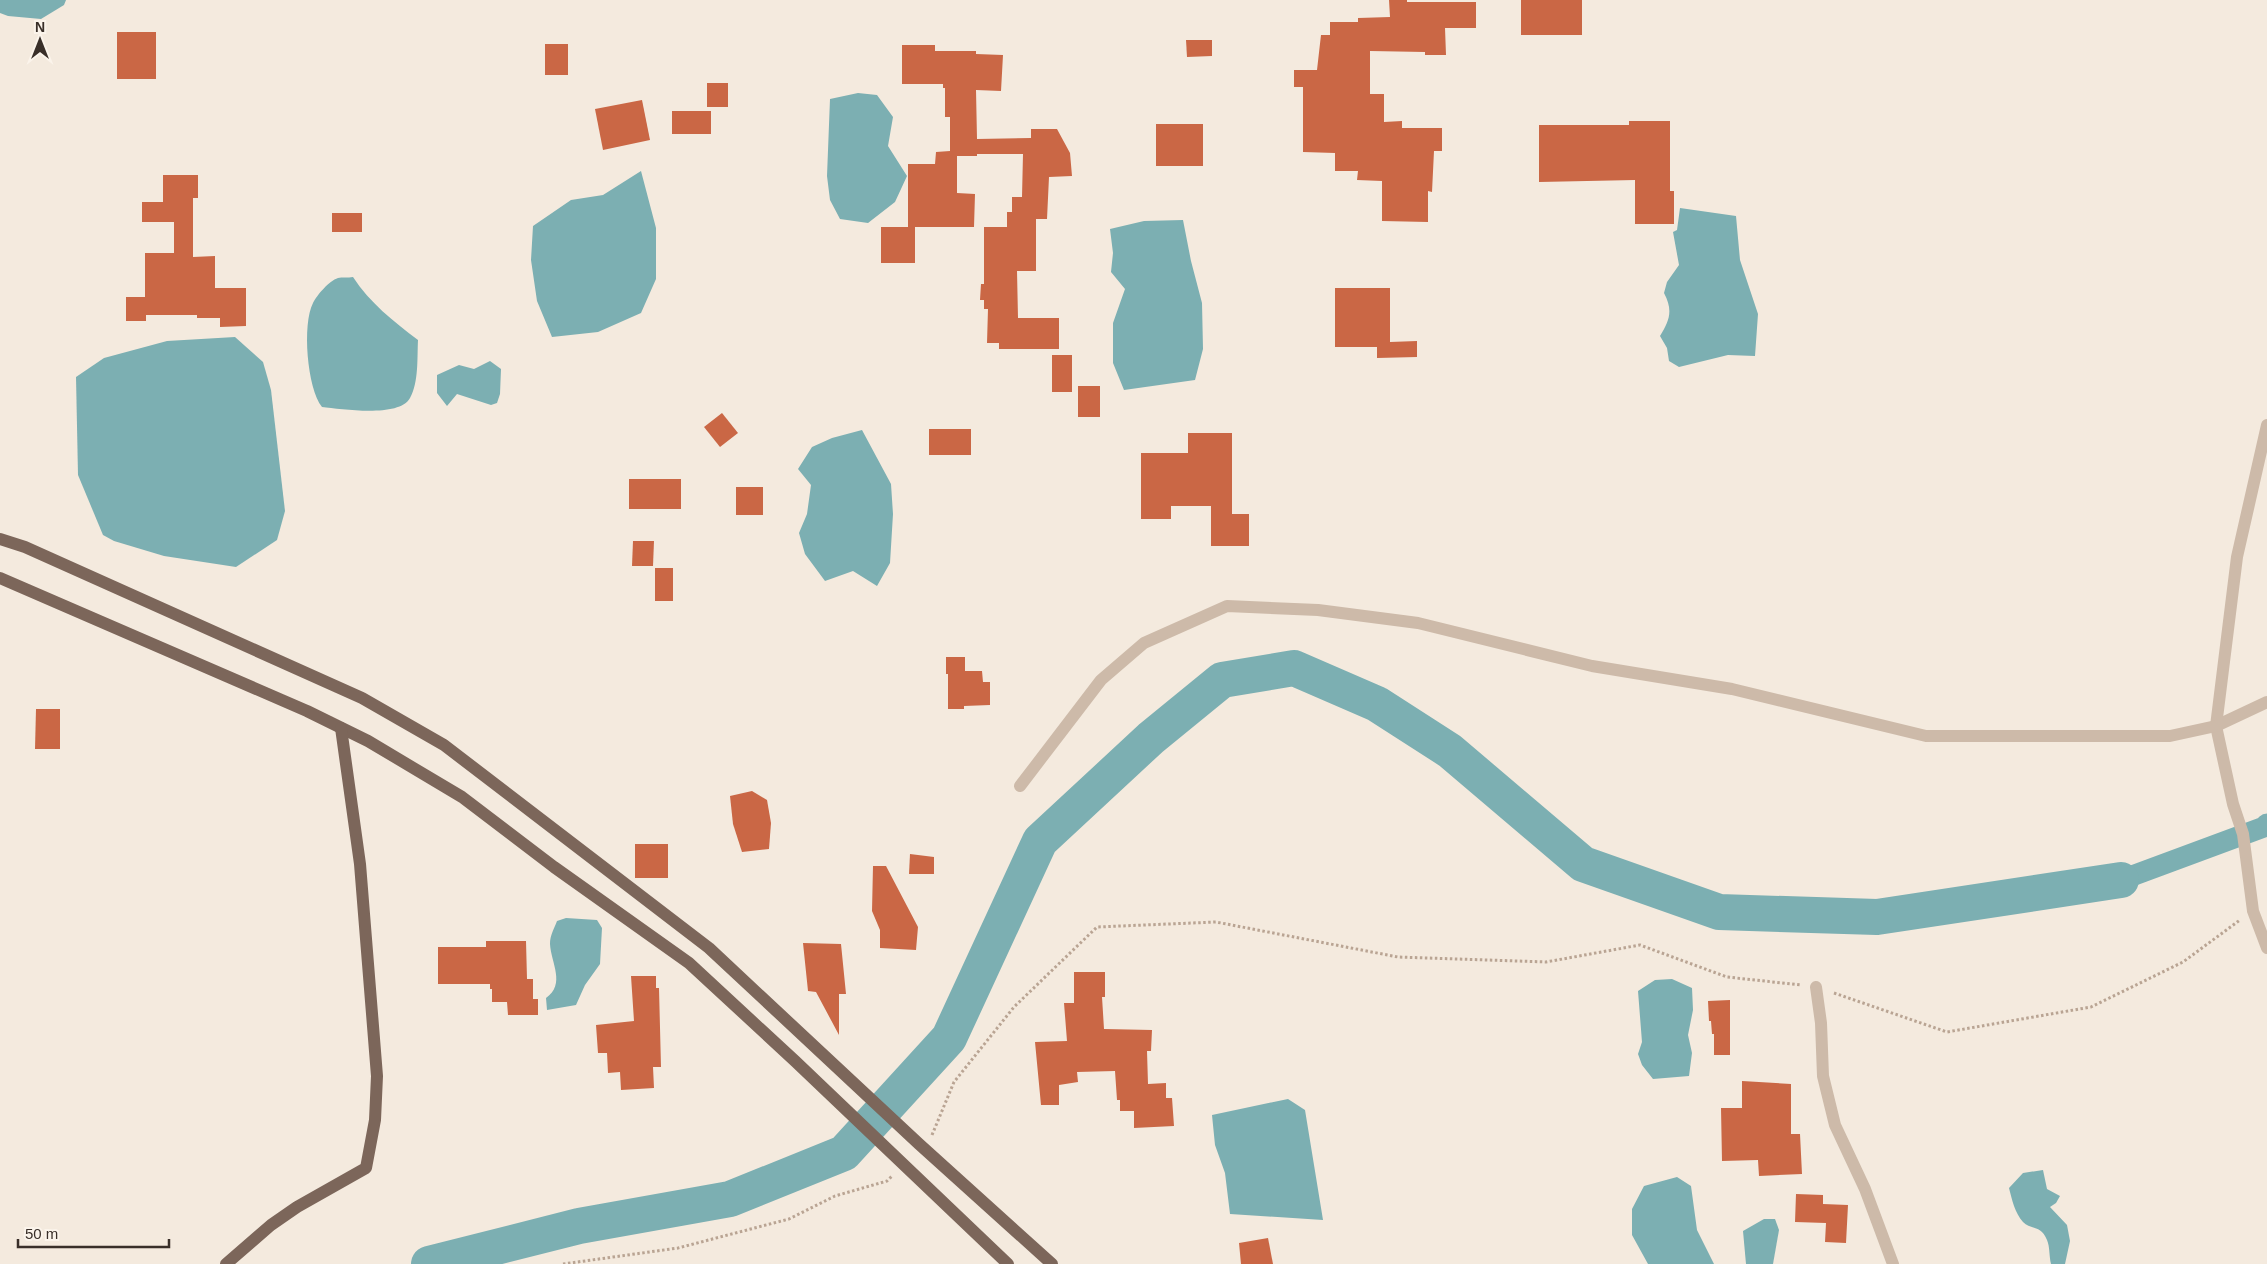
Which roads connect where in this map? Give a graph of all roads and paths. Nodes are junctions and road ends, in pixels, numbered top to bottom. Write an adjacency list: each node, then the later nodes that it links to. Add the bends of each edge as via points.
1 (2267, 425): 5 (street, via 2237,557)
2 (0, 539): 11 (main road, via 25,546 354,694 444,745 709,948)
3 (0, 578): 6 (main road)
4 (2267, 702): 5 (street)
5 (2216, 726): 7 (street, via 2170,736 1926,736 1732,689 1592,666 1418,623 1318,610 1227,606 1144,643 1100,680); 8 (street, via 2243,834)
6 (341, 728): 12 (main road, via 462,797 688,963); 13 (main road, via 360,864 377,1076 375,1120 366,1168 277,1220)
7 (1020, 786)
8 (2253, 911): 9 (street); 10 (path, via 2183,962 2091,1007 1947,1032)
9 (2267, 948)
10 (1816, 987): 11 (path, via 1727,977 1640,945 1546,962 1398,957 1216,922 1097,927 1014,1007 954,1082); 17 (street, via 1823,1076 1836,1125 1865,1189)
11 (922, 1147): 16 (main road)
12 (905, 1166): 14 (path, via 887,1181 835,1196 789,1219 678,1248); 15 (main road)
13 (226, 1264)
14 (563, 1264)
15 (1008, 1264)
16 (1052, 1264)
17 (1893, 1264)

